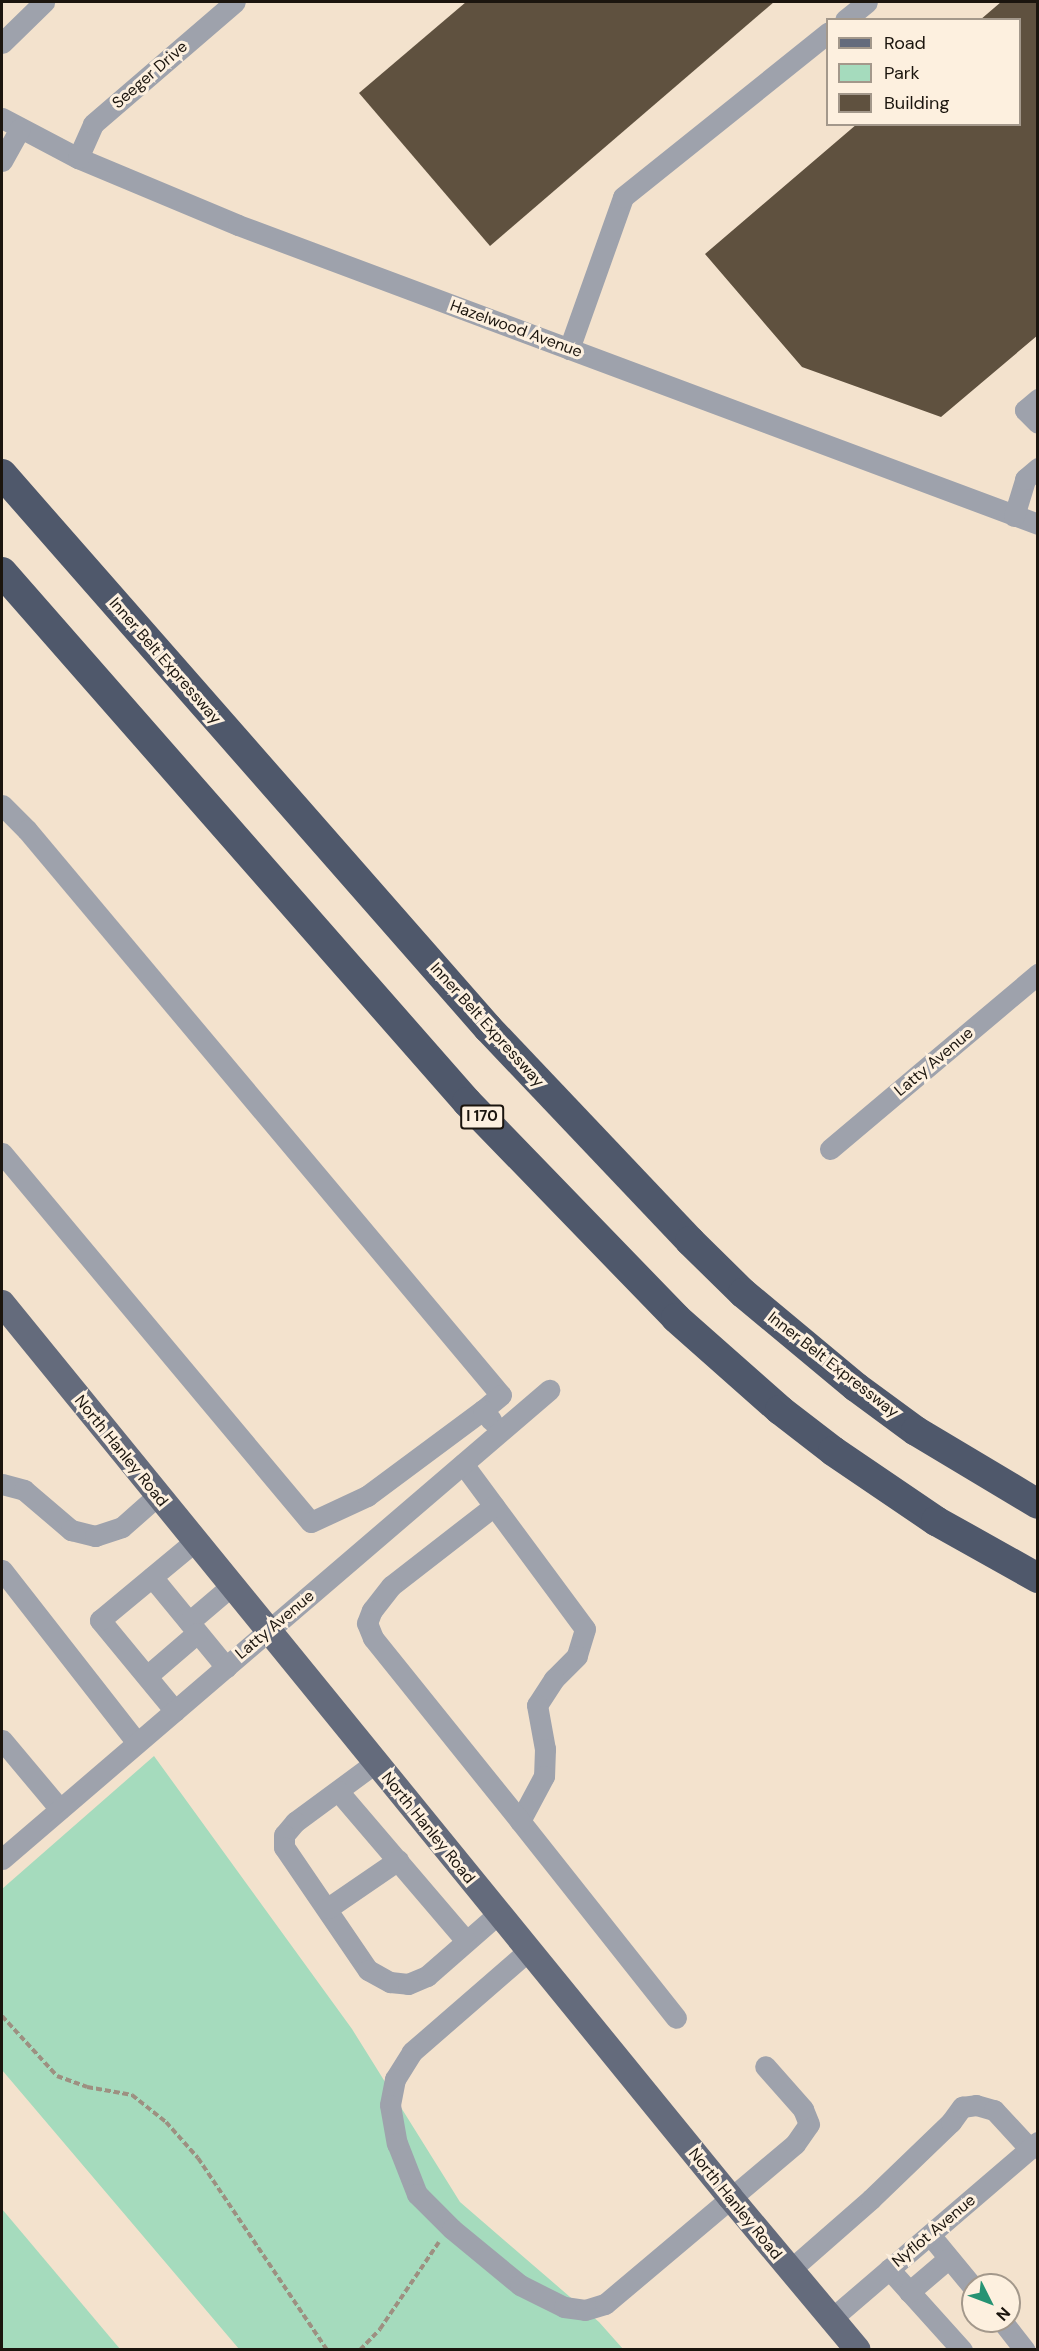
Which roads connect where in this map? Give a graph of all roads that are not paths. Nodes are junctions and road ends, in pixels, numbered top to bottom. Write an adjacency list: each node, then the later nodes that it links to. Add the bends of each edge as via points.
1 (44, 2): 6 (street)
2 (235, 2): 9 (street, Seeger Drive, via 93,124)
3 (867, 2): 4 (street)
4 (847, 18)
5 (826, 35): 11 (street, via 623,197)
6 (2, 43)
7 (2, 118): 8 (street, Hazelwood Avenue)
8 (20, 129): 9 (street, Hazelwood Avenue); 10 (street)
9 (78, 159): 11 (street, Hazelwood Avenue, via 238,225)
10 (2, 161)
11 (569, 349): 16 (street, Hazelwood Avenue)
12 (1038, 399): 13 (street, via 1024,410)
13 (1038, 423)
14 (1038, 468): 16 (street, via 1025,478)
15 (2, 474): 30 (highway, Inner Belt Expressway, via 482,1020 743,1293 856,1387 916,1431)
16 (1014, 516): 17 (street, Hazelwood Avenue)
17 (1038, 524)
18 (2, 572): 35 (highway, I 170, via 467,1102 676,1318 833,1451 936,1521)
19 (2, 805): 25 (street, via 501,1395)
20 (1038, 974): 21 (street, Latty Avenue)
21 (830, 1149)
22 (2, 1153): 25 (street, via 310,1522 367,1496)
23 (2, 1303): 29 (main road, North Hanley Road)
24 (549, 1390): 26 (street, Latty Avenue)
25 (483, 1410): 26 (street)
26 (501, 1431): 27 (street, Latty Avenue)
27 (463, 1464): 31 (street); 38 (street, Latty Avenue)
28 (2, 1484): 29 (street, via 24,1490 71,1530 95,1536 122,1527)
29 (158, 1496): 32 (main road, North Hanley Road)
30 (1038, 1504)
31 (494, 1506): 47 (street, via 585,1629 577,1656 554,1679 537,1705 546,1749 544,1776); 47 (street, via 391,1586 372,1610 368,1623 373,1638)
32 (194, 1542): 34 (street); 36 (main road, North Hanley Road)
33 (2, 1570): 43 (street)
34 (152, 1577): 37 (street); 40 (street, via 100,1620)
35 (1038, 1578)
36 (230, 1587): 37 (street); 38 (main road, North Hanley Road)
37 (193, 1627): 39 (street); 40 (street)
38 (267, 1632): 39 (street, Latty Avenue); 44 (main road, North Hanley Road)
39 (226, 1666): 41 (street, Latty Avenue)
40 (147, 1676): 41 (street)
41 (175, 1711): 43 (street, Latty Avenue)
42 (2, 1740): 46 (street)
43 (137, 1743): 46 (street, Latty Avenue)
44 (375, 1763): 45 (street); 51 (main road, North Hanley Road)
45 (338, 1791): 49 (street); 50 (street, via 295,1822 284,1835 284,1847)
46 (60, 1809): 48 (street, Latty Avenue)
47 (520, 1821): 54 (street)
48 (2, 1859)
49 (398, 1860): 50 (street); 52 (street)
50 (328, 1908): 52 (street, via 368,1970 390,1982 408,1984 427,1976)
51 (498, 1914): 52 (street); 53 (main road, North Hanley Road)
52 (466, 1941)
53 (528, 1951): 57 (main road, North Hanley Road); 57 (street, via 412,2052 395,2079 390,2105 397,2143 417,2194 452,2229 520,2285 564,2307 585,2310 605,2304)
54 (676, 2018)
55 (765, 2066): 57 (street, via 803,2109 809,2124 795,2144)
56 (1034, 2146): 58 (street, Nyflot Avenue); 61 (street, via 994,2110 976,2105 962,2107 879,2191)
57 (730, 2197): 61 (main road, North Hanley Road)
58 (930, 2235): 59 (street); 60 (street, Nyflot Avenue)
59 (949, 2258): 62 (street); 63 (street)
60 (889, 2269): 63 (street); 64 (street, Nyflot Avenue)
61 (790, 2270): 64 (main road, North Hanley Road)
62 (961, 2273)
63 (909, 2292): 67 (street)
64 (830, 2320): 66 (main road, North Hanley Road)
65 (1012, 2333): 68 (street)
66 (851, 2347)
67 (962, 2349)
68 (1025, 2349)

